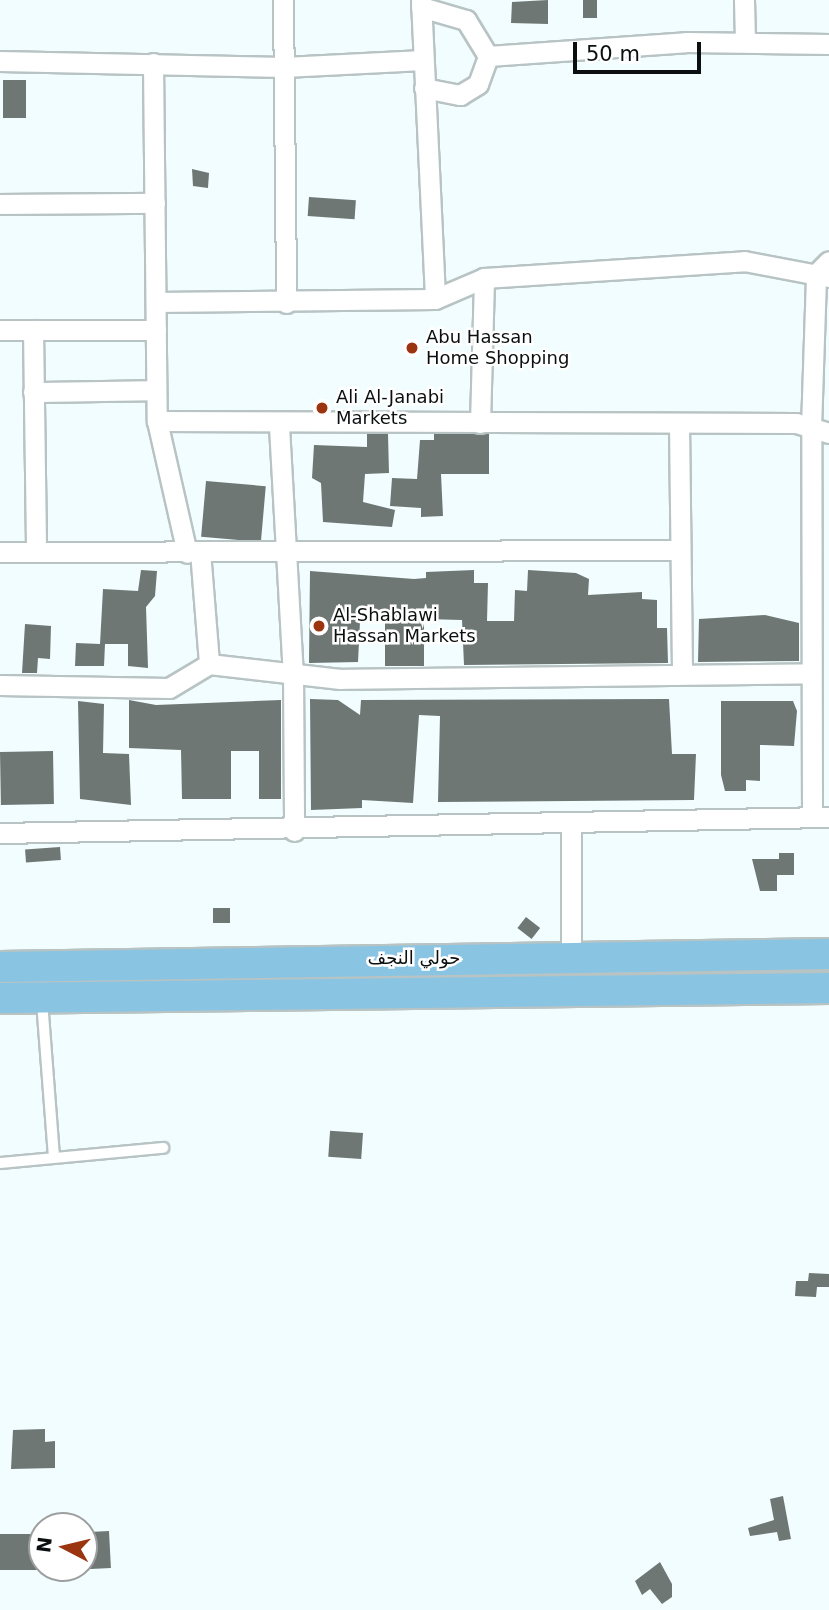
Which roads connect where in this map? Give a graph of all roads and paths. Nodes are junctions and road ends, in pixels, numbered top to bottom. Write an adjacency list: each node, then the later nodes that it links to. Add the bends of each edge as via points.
1 (282, 0): 10 (street)
2 (744, 0): 4 (street)
3 (421, 3): 6 (street, via 466,20); 7 (street)
4 (745, 40): 5 (street); 6 (street)
5 (829, 44)
6 (488, 56): 11 (street, via 478,84 460,95)
7 (423, 60): 10 (street); 11 (street)
8 (0, 61): 9 (street)
9 (153, 63): 10 (street); 12 (street)
10 (284, 67): 18 (street)
11 (424, 89): 16 (street)
12 (155, 203): 13 (street); 17 (street)
13 (0, 204)
14 (825, 271): 15 (street, via 744,261); 28 (street)
15 (484, 278): 16 (street); 25 (street)
16 (435, 299): 18 (street)
17 (156, 302): 18 (street); 21 (street)
18 (286, 303)
19 (0, 330): 20 (street)
20 (33, 330): 21 (street); 23 (street)
21 (156, 330): 22 (street)
22 (156, 390): 23 (street); 24 (street)
23 (33, 392): 32 (street)
24 (157, 421): 27 (street); 33 (street)
25 (480, 423): 26 (street); 27 (street)
26 (680, 424): 28 (street); 29 (street)
27 (279, 426): 30 (street)
28 (820, 430): 36 (street)
29 (680, 550): 30 (street); 37 (street)
30 (285, 551): 33 (street); 35 (street)
31 (0, 552): 32 (street)
32 (36, 552): 33 (street)
33 (194, 552): 34 (street)
34 (209, 664): 35 (street); 38 (street, via 169,688)
35 (293, 673): 37 (street, via 340,680); 41 (street)
36 (809, 673): 37 (street); 39 (street)
37 (682, 674)
38 (0, 685)
39 (820, 817): 40 (street)
40 (570, 826): 41 (street); 45 (street)
41 (294, 831): 42 (street)
42 (0, 833)
43 (829, 954): 45 (main road, حولي النجف)
44 (396, 957): 46 (main road, حولي النجف); 47 (main road, حولي النجف); 49 (main road, via 407,972)
45 (571, 957): 46 (main road, حولي النجف)
46 (447, 958): 50 (main road, via 437,976)
47 (0, 967)
48 (829, 988): 50 (main road, حولي النجف)
49 (397, 993): 50 (main road, حولي النجف); 51 (main road, حولي النجف)
50 (447, 995)
51 (41, 997): 52 (main road, حولي النجف); 54 (lane)
52 (0, 998)
53 (163, 1148): 54 (lane)
54 (54, 1157): 55 (lane)
55 (0, 1163)

